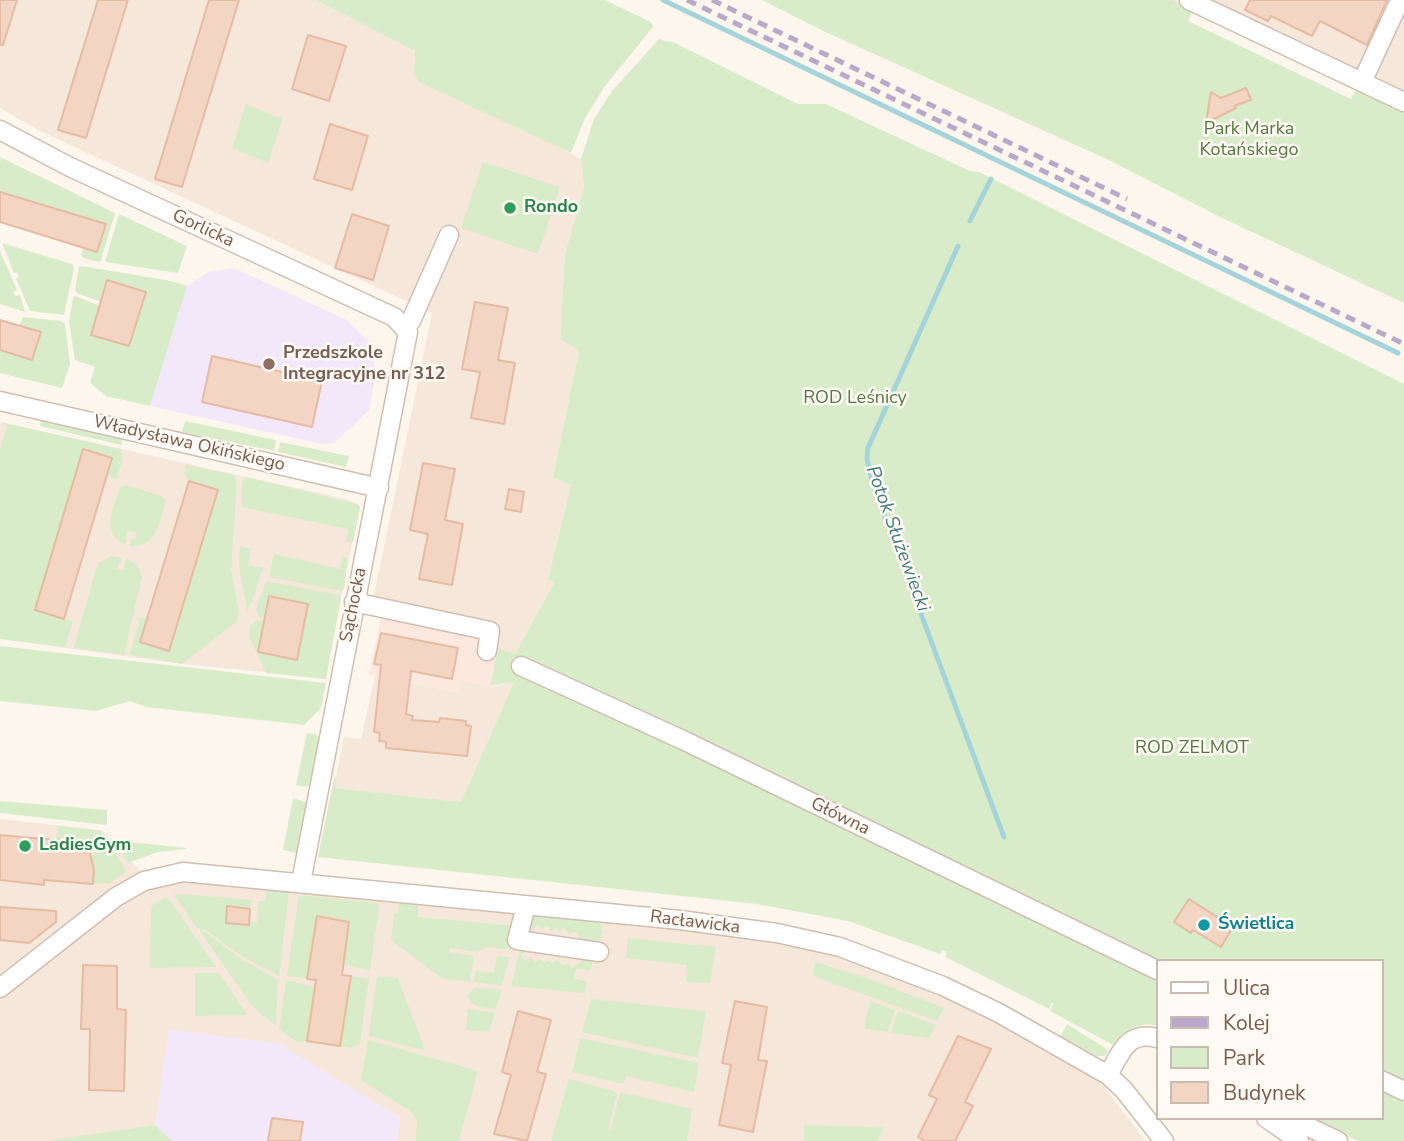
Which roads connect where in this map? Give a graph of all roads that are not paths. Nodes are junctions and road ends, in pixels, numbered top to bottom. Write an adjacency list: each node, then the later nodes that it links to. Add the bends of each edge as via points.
1 (1189, 0): 3 (street)
2 (1400, 0): 3 (street)
3 (1362, 82): 4 (street)
4 (1404, 102)
5 (0, 130): 7 (street, Gorlicka, via 394,317)
6 (449, 235): 7 (street)
7 (405, 328): 9 (street, Sąchocka, via 408,339)
8 (0, 401): 9 (street, Władysława Okińskiego)
9 (379, 488): 10 (street, Sąchocka)
10 (354, 601): 11 (street, via 490,631); 13 (street, Sąchocka)
11 (487, 651)
12 (522, 666): 16 (street, Główna)
13 (301, 882): 14 (street, Racławicka); 17 (street, Racławicka, via 183,872 144,880)
14 (526, 906): 15 (street, via 517,940); 19 (street, Racławicka, via 680,920 840,947 989,1008)
15 (599, 952)
16 (1156, 970)
17 (0, 988)
18 (1156, 1038): 19 (street, via 1131,1040)
19 (1108, 1075): 24 (street, Racławicka)
20 (1383, 1081): 21 (street)
21 (1404, 1091)
22 (1269, 1120): 25 (street)
23 (1294, 1120): 26 (street)
24 (1164, 1141)
25 (1299, 1141)
26 (1338, 1141)

